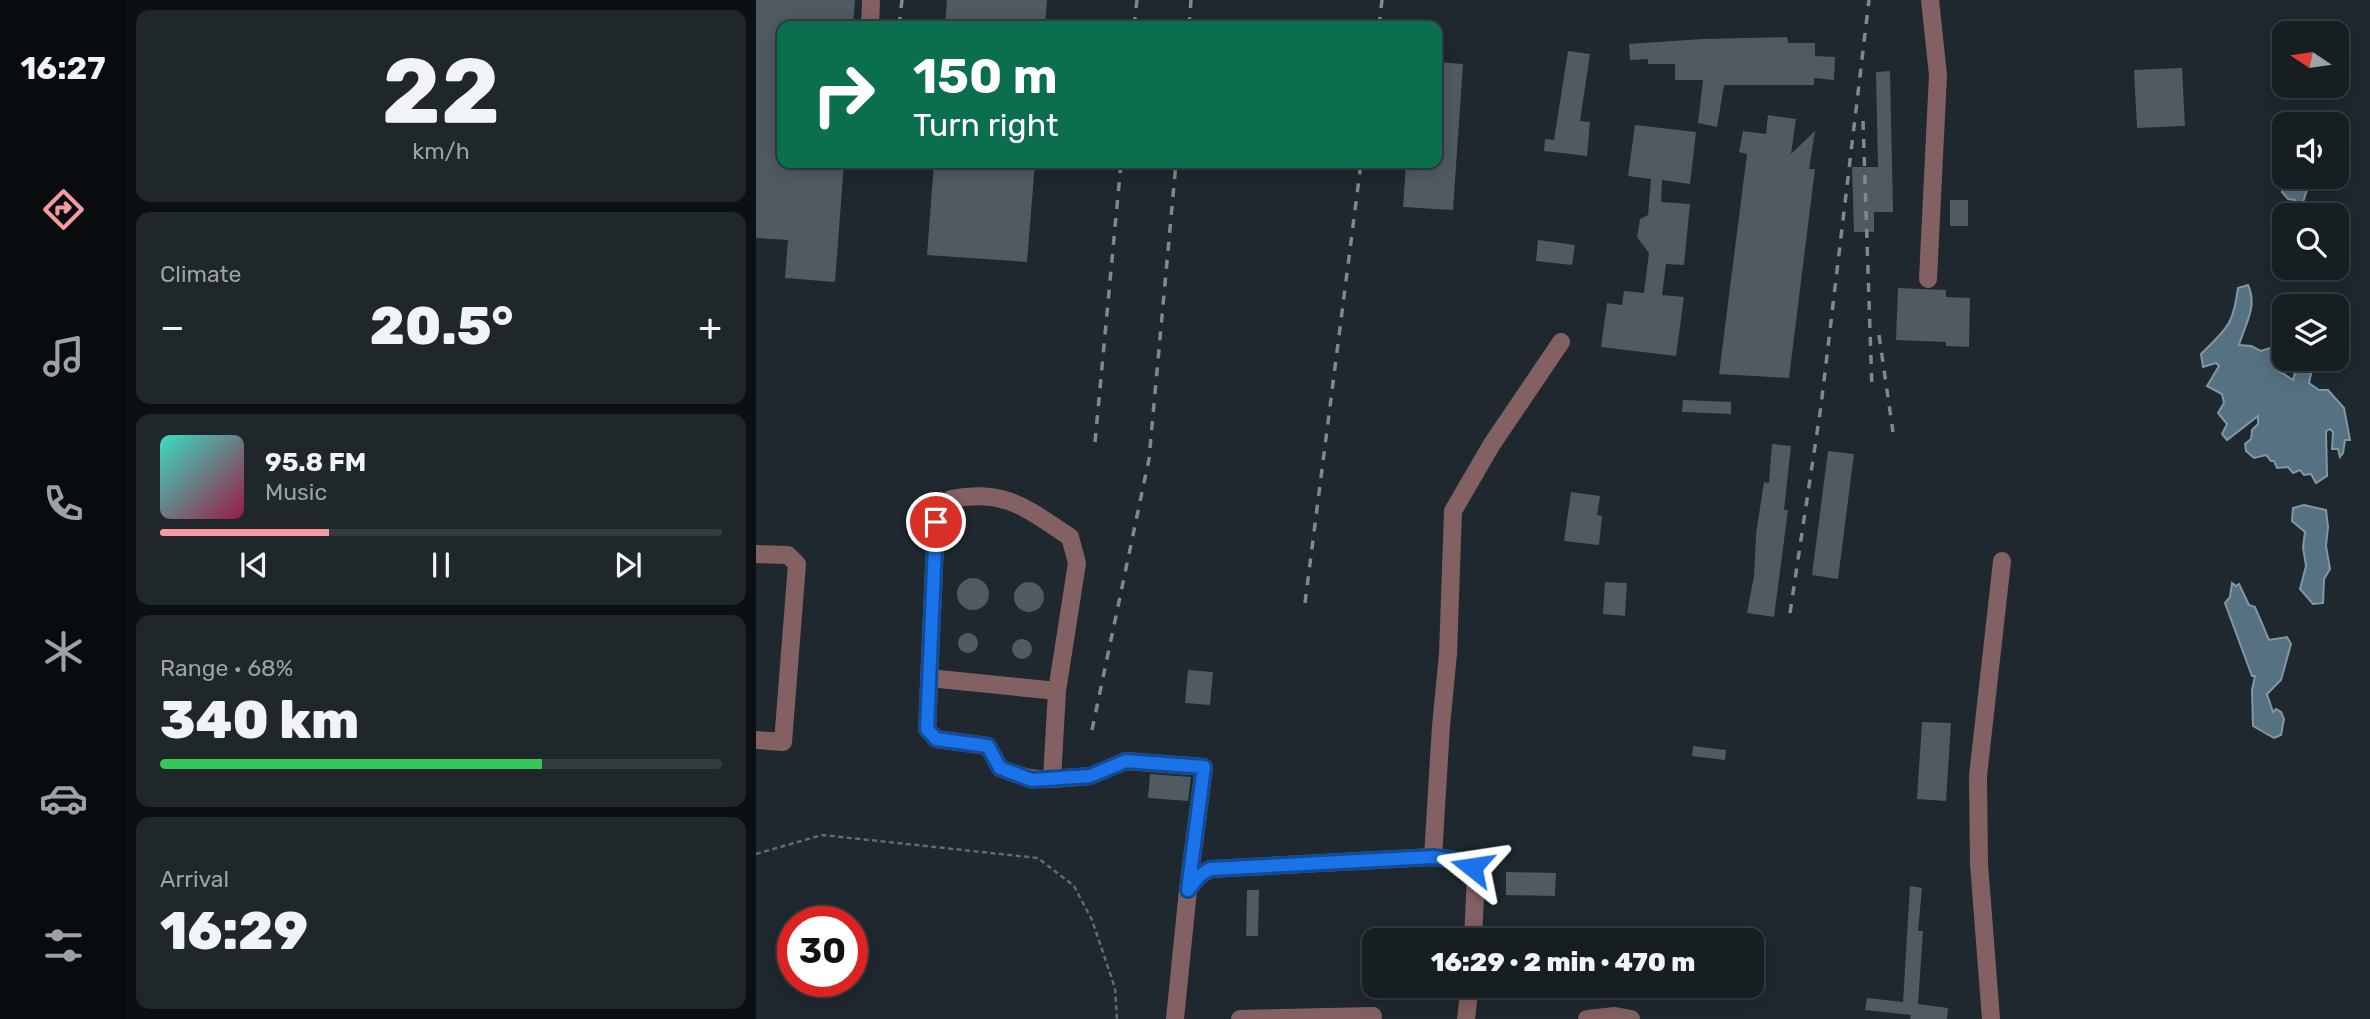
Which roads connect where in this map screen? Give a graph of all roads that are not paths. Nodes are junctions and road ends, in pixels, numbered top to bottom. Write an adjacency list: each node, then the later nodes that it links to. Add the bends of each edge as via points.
1 (872, 0): 3 (street)
2 (1930, 0): 4 (street, via 1938,75)
3 (870, 21)
4 (1928, 279)
5 (1561, 342): 12 (street, via 1453,511)
6 (756, 554): 10 (street, via 788,555 797,564 783,742)
7 (2002, 561): 22 (street, via 1979,776 1979,864)
8 (929, 678): 9 (street); 9 (street, via 936,522 951,499 976,494 1014,502 1070,537 1077,563); 11 (street, via 927,729 936,739 988,746 1000,768 1032,780)
9 (1057, 691): 11 (street)
10 (756, 740)
11 (1052, 779): 13 (street, via 1090,776 1126,761 1204,767)
12 (1433, 857): 13 (street, via 1210,869); 14 (street, via 1463,861 1476,874)
13 (1188, 890): 17 (street)
14 (1474, 928)
15 (1468, 998): 19 (street)
16 (1373, 1016): 18 (street)
17 (1175, 1019)
18 (1240, 1019)
19 (1466, 1019)
20 (1587, 1019): 21 (street)
21 (1631, 1019)
22 (1991, 1019)

